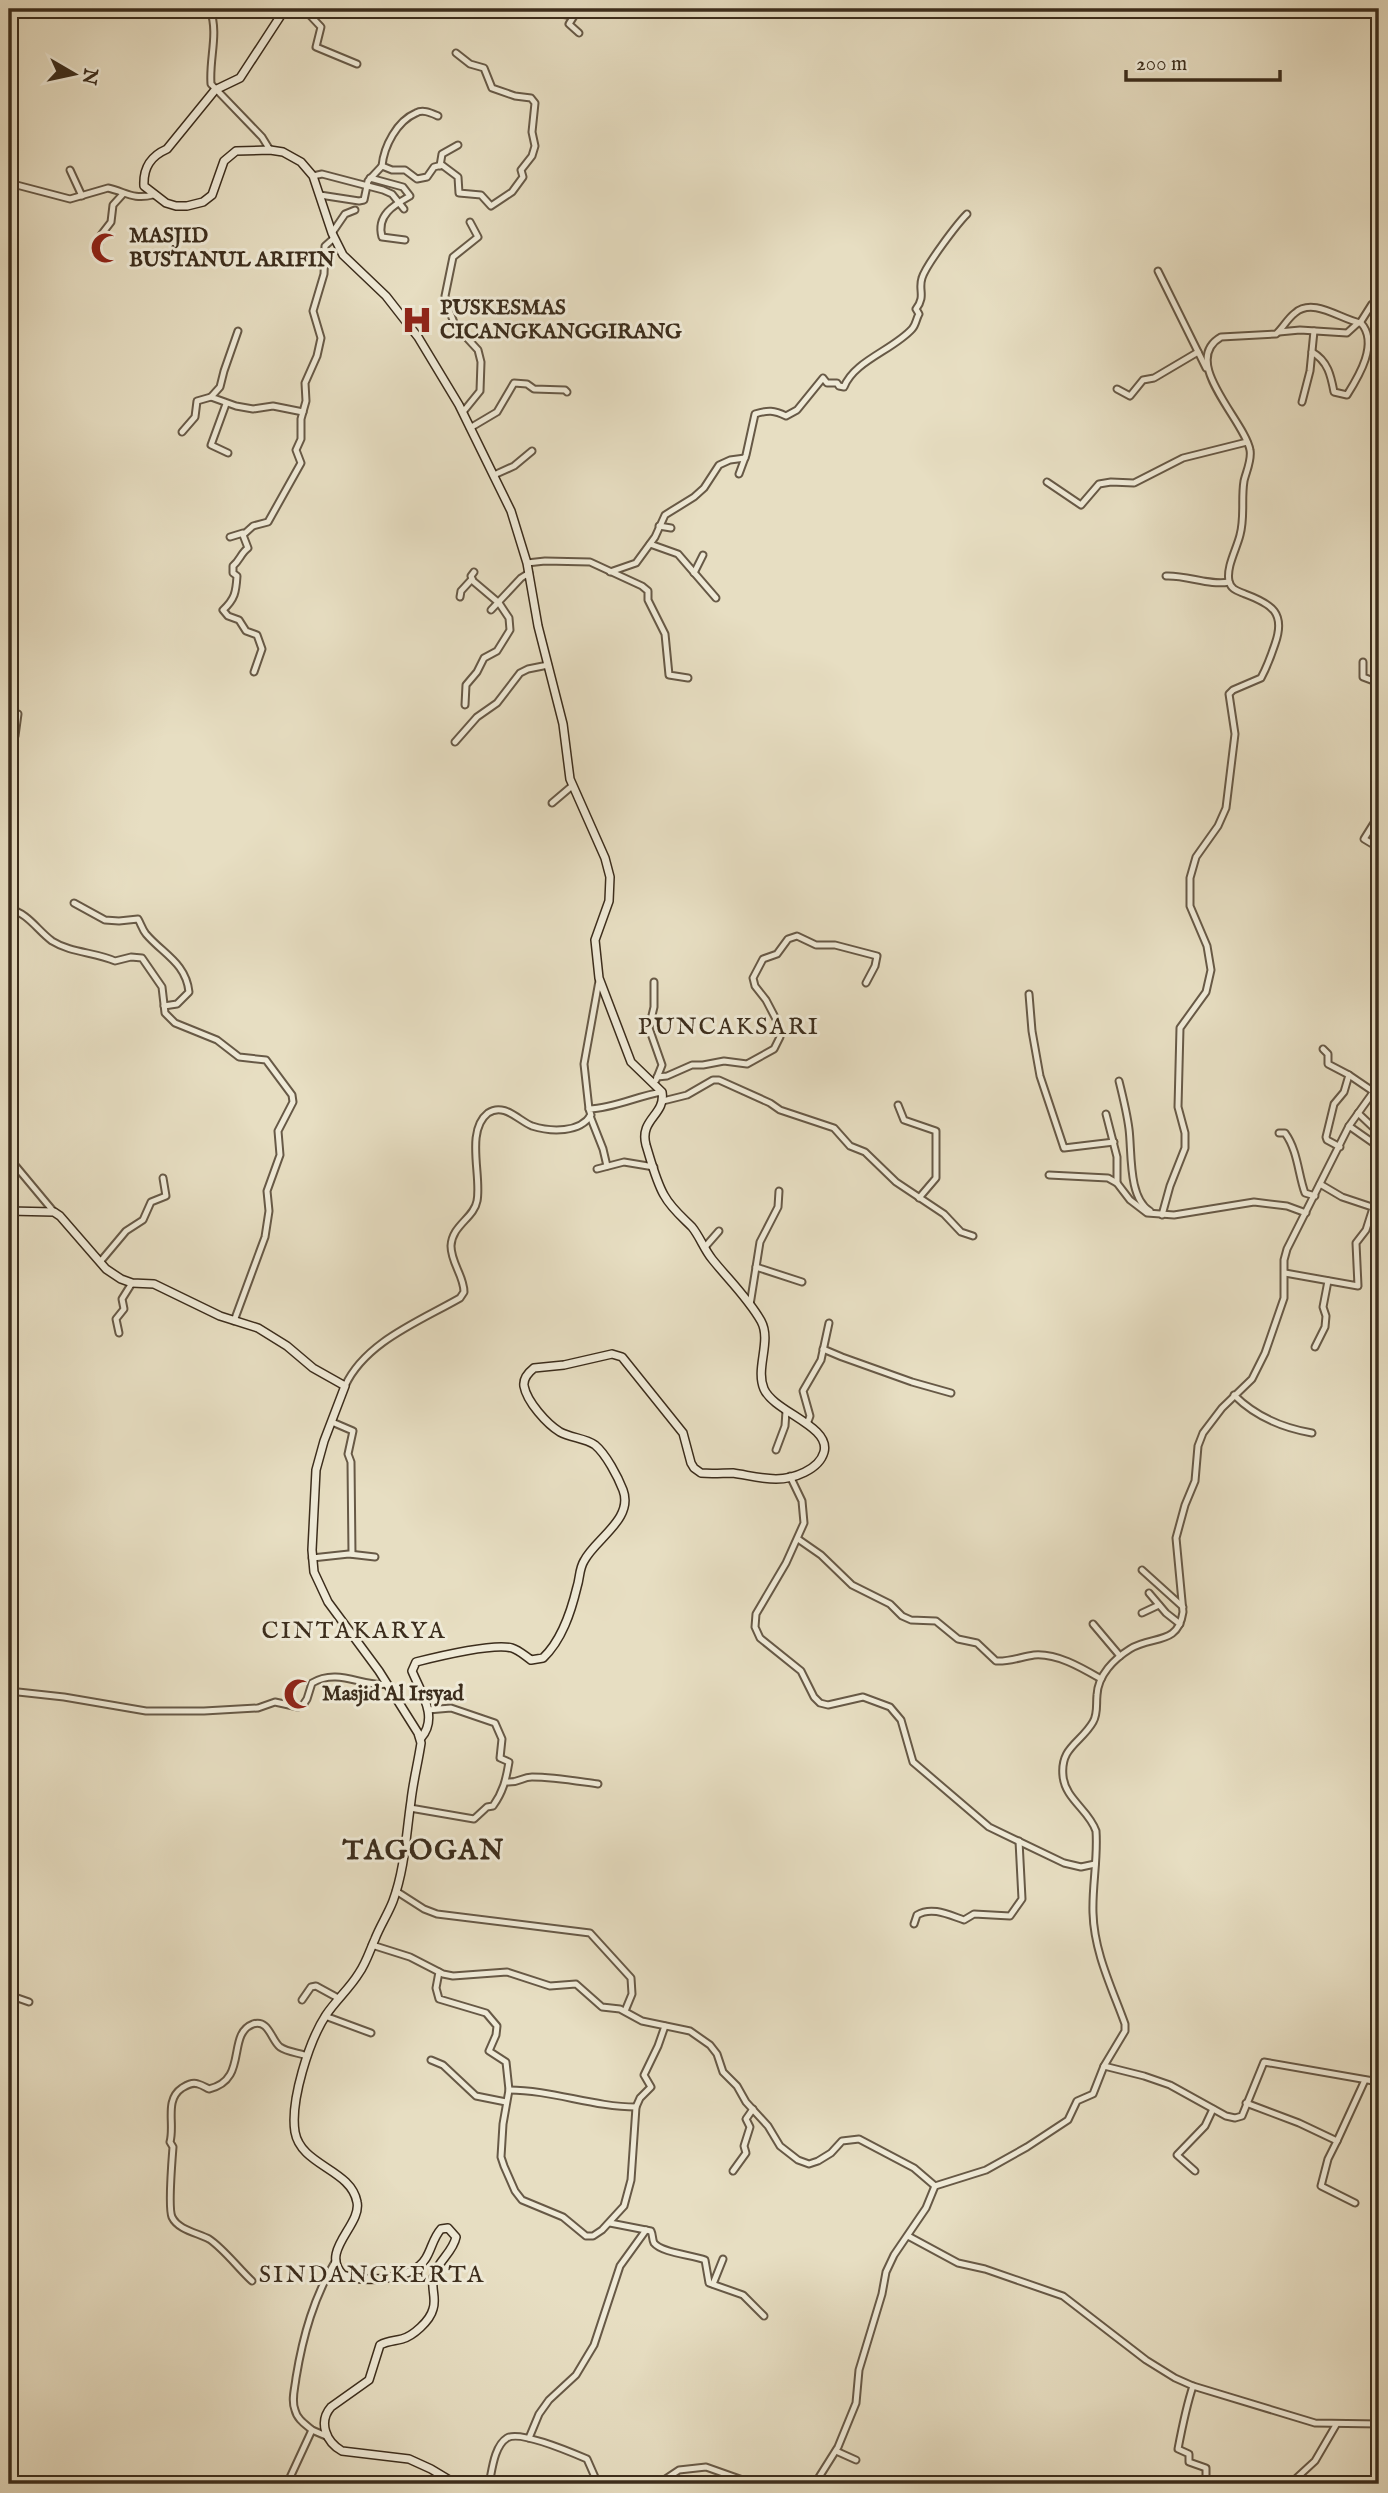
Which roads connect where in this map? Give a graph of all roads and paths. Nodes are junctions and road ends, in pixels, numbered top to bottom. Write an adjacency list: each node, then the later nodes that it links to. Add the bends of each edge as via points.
1 (210, 9): 10 (street, via 215,33 211,79)
2 (285, 9): 10 (main road, via 240,78)
3 (304, 9): 9 (street, via 321,27 316,47)
4 (526, 9): 6 (street)
5 (574, 9): 6 (street)
6 (574, 16): 7 (street, via 569,24)
7 (579, 33)
8 (456, 53): 15 (street, via 484,68 492,89 533,100 535,146 521,170 520,183 493,206 481,195 459,192 458,177)
9 (357, 64)
10 (215, 90): 13 (street); 22 (main road, via 167,149 146,167 144,186)
11 (438, 116): 14 (street, via 418,112 404,122 386,147)
12 (458, 145): 15 (street, via 442,154)
13 (270, 150): 17 (main road, via 293,156); 22 (main road, via 227,156 212,195 203,202 176,206)
14 (382, 166): 15 (street, via 405,170 417,179); 18 (street)
15 (440, 166)
16 (70, 170): 24 (street)
17 (313, 176): 20 (street, via 322,174); 23 (main road)
18 (370, 178): 20 (street); 25 (street, via 408,191 410,196)
19 (9, 183): 24 (street, via 65,199)
20 (367, 186): 23 (street, via 365,199 360,201); 25 (street, via 392,194)
21 (123, 194): 22 (street); 24 (street, via 108,188); 32 (street, via 113,205)
22 (153, 195)
23 (320, 195): 30 (main road)
24 (82, 196)
25 (397, 203): 26 (street); 31 (street, via 384,215 381,235)
26 (404, 209)
27 (355, 210): 30 (street, via 345,214)
28 (967, 214): 54 (street, via 921,279 923,295 913,328 848,377 844,387 823,378 797,410 786,416 775,410 755,414)
29 (470, 222): 48 (street, via 478,237 453,257 446,296 455,325 478,350 481,362 481,388)
30 (333, 235): 47 (street, via 325,246 324,274 314,302 321,338 305,383); 48 (main road, via 353,267 386,296 418,337)
31 (405, 240)
32 (96, 256)
33 (1158, 271): 39 (street)
34 (1379, 302): 35 (street, via 1372,304)
35 (1359, 323): 37 (street, via 1348,333); 38 (street, via 1311,307 1297,310); 40 (street, via 1368,336 1366,359 1347,394 1334,392 1327,367)
36 (238, 331): 44 (street, via 220,387)
37 (1314, 331): 38 (street); 40 (street)
38 (1279, 332): 41 (street, via 1217,339 1208,359)
39 (1198, 352): 41 (street); 42 (street, via 1143,380 1130,396)
40 (1312, 352): 45 (street)
41 (1209, 374): 51 (street)
42 (1117, 389)
43 (567, 392): 49 (street, via 514,383 497,412)
44 (211, 397): 46 (street); 50 (street, via 197,401 195,417)
45 (1302, 402)
46 (226, 404): 47 (street); 53 (street, via 211,445)
47 (303, 412): 60 (street, via 296,450 301,459 299,470 268,522)
48 (463, 412): 49 (main road)
49 (470, 428): 56 (main road)
50 (182, 432)
51 (1247, 442): 57 (street, via 1183,458 1136,483 1097,485 1081,505); 71 (street, via 1250,454 1243,484 1241,532)
52 (532, 451): 56 (street)
53 (228, 453)
54 (745, 458): 55 (street); 58 (street, via 719,465 704,488 683,506 669,511)
55 (739, 474)
56 (494, 475): 64 (main road)
57 (1047, 482)
58 (659, 526): 59 (street); 62 (street)
59 (671, 528)
60 (245, 531): 61 (street); 78 (street, via 248,548 233,569 237,591 223,610 257,635 262,649)
61 (230, 537)
62 (650, 544): 66 (street, via 633,566); 68 (street, via 678,554)
63 (703, 555): 68 (street)
64 (527, 564): 66 (street, via 584,561); 67 (main road)
65 (474, 572): 70 (street)
66 (610, 572): 79 (street, via 648,591 665,634 669,675)
67 (529, 573): 74 (street); 77 (main road)
68 (694, 573): 73 (street)
69 (1166, 576): 71 (street)
70 (472, 579): 72 (street); 74 (street)
71 (1229, 582): 132 (street, via 1232,588 1272,608 1279,617 1279,632 1261,678 1229,694 1234,747 1224,816 1193,863 1189,900 1207,946 1210,977 1206,992 1180,1028 1178,1107 1185,1148)
72 (460, 597)
73 (716, 598)
74 (499, 603): 75 (street); 81 (street, via 509,618 510,631 466,685)
75 (491, 610)
76 (1363, 662): 80 (street, via 1363,677)
77 (548, 665): 83 (street, via 520,673 497,703); 85 (main road)
78 (254, 672)
79 (688, 678)
80 (1379, 683)
81 (465, 705)
82 (18, 714): 84 (street, via 16,736)
83 (455, 742)
84 (9, 746)
85 (572, 786): 86 (street); 91 (main road, via 610,877 609,901 595,940)
86 (552, 803)
87 (1379, 815): 88 (street, via 1364,839)
88 (1379, 848)
89 (74, 903): 95 (street, via 103,919 138,919 145,933 170,955 184,974 189,992 177,1004)
90 (9, 909): 95 (street, via 22,913 63,946 115,961 142,958 162,987)
91 (599, 978): 98 (main road, via 631,1062); 105 (street, via 584,1064)
92 (654, 982): 98 (street, via 649,1028 662,1065)
93 (866, 983): 98 (street, via 877,956 835,944 816,945 797,936 788,939 777,954 761,962 753,978 777,1020 780,1037 774,1049 747,1064 692,1065)
94 (1029, 994): 113 (street, via 1040,1076 1064,1148)
95 (164, 1006): 143 (street, via 166,1015 179,1027 217,1040 239,1057 267,1060 293,1097 278,1131 280,1155 267,1191 264,1237)
96 (1323, 1049): 97 (street, via 1328,1064)
97 (1349, 1075): 102 (street); 115 (street, via 1334,1104 1326,1136)
98 (655, 1080): 101 (main road)
99 (1119, 1081): 132 (street, via 1136,1190 1143,1207)
100 (1379, 1084): 102 (street)
101 (662, 1092): 103 (main road); 105 (street)
102 (1374, 1092): 106 (street)
103 (663, 1101): 118 (main road, via 645,1131); 127 (street, via 687,1095 713,1080 723,1081 780,1110 834,1128 850,1146 865,1152)
104 (898, 1105): 127 (street, via 904,1120 936,1131 936,1178)
105 (590, 1112): 117 (street); 148 (street, via 585,1123 558,1129 530,1125 509,1112 488,1114 477,1136 477,1203 451,1243 464,1292 375,1349 357,1365)
106 (1358, 1113): 109 (street); 111 (street)
107 (1105, 1114): 113 (street)
108 (9, 1126): 112 (street)
109 (1349, 1126): 115 (street); 116 (street)
110 (1279, 1133): 126 (street, via 1285,1133 1291,1143 1305,1193)
111 (1379, 1133)
112 (9, 1137)
113 (1114, 1142): 122 (street)
114 (9, 1147): 130 (street, via 14,1164)
115 (1340, 1147): 123 (street)
116 (1379, 1147)
117 (607, 1166): 118 (street, via 624,1162); 119 (street)
118 (654, 1167): 135 (main road, via 665,1198)
119 (597, 1168)
120 (1049, 1175): 122 (street, via 1108,1178)
121 (163, 1178): 136 (street, via 166,1196 151,1202 143,1220)
122 (1117, 1183): 132 (street, via 1140,1209)
123 (1320, 1184): 126 (street); 128 (street)
124 (1379, 1189): 128 (street)
125 (779, 1191): 137 (street, via 778,1207 760,1242)
126 (1315, 1196): 131 (street)
127 (919, 1198): 134 (street, via 944,1214 961,1233)
128 (1372, 1207): 139 (street, via 1354,1250 1358,1286)
129 (9, 1211): 130 (main road)
130 (54, 1212): 136 (main road)
131 (1306, 1213): 132 (street, via 1254,1202); 138 (street, via 1287,1250)
132 (1159, 1214)
133 (719, 1231): 135 (street)
134 (972, 1236)
135 (705, 1247): 142 (main road)
136 (100, 1262): 141 (main road)
137 (756, 1267): 140 (street); 142 (street)
138 (1284, 1273): 139 (street); 150 (street, via 1284,1298 1265,1353 1252,1379)
139 (1328, 1281): 146 (street, via 1325,1326)
140 (802, 1282)
141 (132, 1283): 143 (main road, via 154,1284); 145 (street, via 116,1319)
142 (750, 1305): 151 (main road, via 764,1328 761,1373 765,1392)
143 (234, 1321): 148 (main road, via 264,1332)
144 (829, 1323): 147 (street)
145 (119, 1333)
146 (1315, 1348)
147 (824, 1349): 149 (street); 153 (street, via 803,1391 810,1416)
148 (345, 1386): 152 (main road)
149 (951, 1393)
150 (1234, 1395): 154 (street, via 1269,1420); 164 (street, via 1198,1444 1195,1481 1176,1533)
151 (786, 1411): 153 (main road); 155 (street)
152 (332, 1422): 158 (street, via 353,1431 348,1454); 160 (main road, via 315,1481)
153 (807, 1424): 156 (main road, via 822,1437 823,1453 812,1468)
154 (1312, 1433)
155 (776, 1450)
156 (789, 1476): 157 (street, via 802,1501 804,1523); 172 (main road, via 773,1479 697,1471 683,1433 617,1355 534,1368 524,1381 532,1401 555,1428 598,1448 622,1489 624,1509 584,1560 567,1619 548,1654 534,1661 505,1647 416,1662 412,1671)
157 (798, 1539): 169 (street, via 852,1585 890,1604 902,1616 941,1623 958,1639 977,1643 996,1661 1049,1656); 177 (street, via 755,1614 760,1638 801,1671 820,1703 863,1697 890,1707 901,1720 916,1766 989,1827)
158 (352, 1554): 159 (street); 160 (street)
159 (375, 1557)
160 (312, 1558): 170 (main road, via 328,1602)
161 (1142, 1570): 164 (street)
162 (1149, 1593): 163 (street)
163 (1159, 1605): 165 (street); 167 (street)
164 (1183, 1606): 167 (street)
165 (1142, 1613)
166 (1093, 1624): 168 (street)
167 (1180, 1624): 168 (street, via 1167,1637)
168 (1120, 1656): 169 (street)
169 (1101, 1679): 178 (street, via 1093,1722 1068,1749 1063,1769 1066,1787 1093,1822)
170 (387, 1684): 171 (street, via 322,1679 312,1682 307,1699 298,1707 275,1702 258,1708 204,1711 146,1711); 173 (main road)
171 (9, 1691)
172 (428, 1710): 173 (main road, via 428,1725); 174 (street, via 451,1708 495,1723 502,1739 499,1756 509,1762)
173 (421, 1738): 176 (main road)
174 (506, 1782): 175 (street, via 519,1783 527,1777); 176 (street, via 493,1806 474,1819)
175 (598, 1784)
176 (410, 1808): 179 (main road)
177 (1019, 1841): 178 (street, via 1071,1865); 180 (street, via 1022,1896 1010,1916 974,1914 964,1920 926,1911 917,1915)
178 (1095, 1864): 193 (street, via 1096,1941 1125,2028)
179 (396, 1891): 181 (main road); 187 (street, via 438,1914 590,1933 631,1978 632,1994)
180 (914, 1924)
181 (372, 1945): 182 (street); 184 (main road, via 359,1973)
182 (439, 1972): 187 (street, via 469,1976 507,1972 550,1986 576,1984 602,2007); 196 (street, via 439,1998 486,2013 497,2025 489,2051 506,2062)
183 (9, 1995): 186 (street)
184 (338, 1998): 185 (street, via 316,1986); 188 (main road)
185 (302, 2000)
186 (29, 2002)
187 (625, 2011): 189 (street)
188 (326, 2016): 190 (street); 191 (main road)
189 (665, 2026): 199 (street, via 645,2075 651,2087); 200 (street, via 690,2031 710,2045 723,2073)
190 (371, 2033)
191 (307, 2056): 211 (main road, via 295,2110 298,2140 308,2155 340,2178 357,2203); 212 (street, via 282,2048 266,2026 253,2024 242,2037 227,2081 209,2088 189,2084 174,2095 171,2216 187,2230 212,2241)
192 (431, 2060): 197 (street, via 443,2064 476,2096)
193 (1104, 2066): 201 (street, via 1170,2085); 205 (street, via 1093,2094 1077,2101 1068,2120 1040,2140 971,2175)
194 (1365, 2080): 195 (street); 198 (street, via 1264,2062); 202 (street)
195 (1379, 2082)
196 (509, 2090): 197 (street); 199 (street)
197 (506, 2102): 207 (street, via 501,2157 519,2196 563,2217 586,2236)
198 (1246, 2103): 201 (street, via 1239,2118); 202 (street)
199 (636, 2107): 207 (street, via 628,2194 623,2209)
200 (752, 2109): 203 (street, via 746,2117 750,2127 746,2153); 205 (street, via 785,2151 801,2162 818,2161 842,2141 859,2139 900,2159)
201 (1213, 2109): 204 (street, via 1205,2126 1177,2155)
202 (1337, 2141): 206 (street, via 1321,2186)
203 (733, 2171)
204 (1195, 2171)
205 (935, 2186): 209 (street)
206 (1355, 2203)
207 (610, 2223): 208 (street)
208 (646, 2230): 213 (street, via 653,2233 655,2243 678,2256 705,2260 707,2280); 220 (street, via 620,2266 594,2345 576,2375 544,2407)
209 (908, 2236): 215 (street, via 953,2262 1058,2293 1158,2368); 221 (street, via 886,2272 859,2370 857,2398)
210 (723, 2259): 213 (street)
211 (336, 2260): 218 (street, via 305,2329 297,2370 293,2405); 219 (main road, via 338,2270 348,2277 400,2276 424,2261 441,2229 448,2228 456,2237 434,2274 431,2313 411,2335 380,2345 369,2380 326,2413)
212 (252, 2281)
213 (713, 2284): 214 (street, via 743,2295)
214 (764, 2316)
215 (1193, 2386): 217 (street, via 1315,2423); 230 (street, via 1178,2449 1188,2452 1189,2462 1206,2468)
216 (1379, 2424): 217 (street)
217 (1336, 2425): 231 (street, via 1315,2460)
218 (312, 2430): 219 (street); 224 (street)
219 (326, 2436): 225 (main road, via 342,2451 409,2459)
220 (529, 2438): 226 (street, via 516,2435 505,2439); 227 (street, via 587,2459)
221 (835, 2451): 222 (street); 223 (street)
222 (856, 2460)
223 (815, 2483)
224 (287, 2484)
225 (456, 2484)
226 (489, 2484)
227 (598, 2484)
228 (658, 2484): 229 (street, via 680,2470 706,2467)
229 (754, 2484)
230 (1206, 2484)
231 (1290, 2484)

